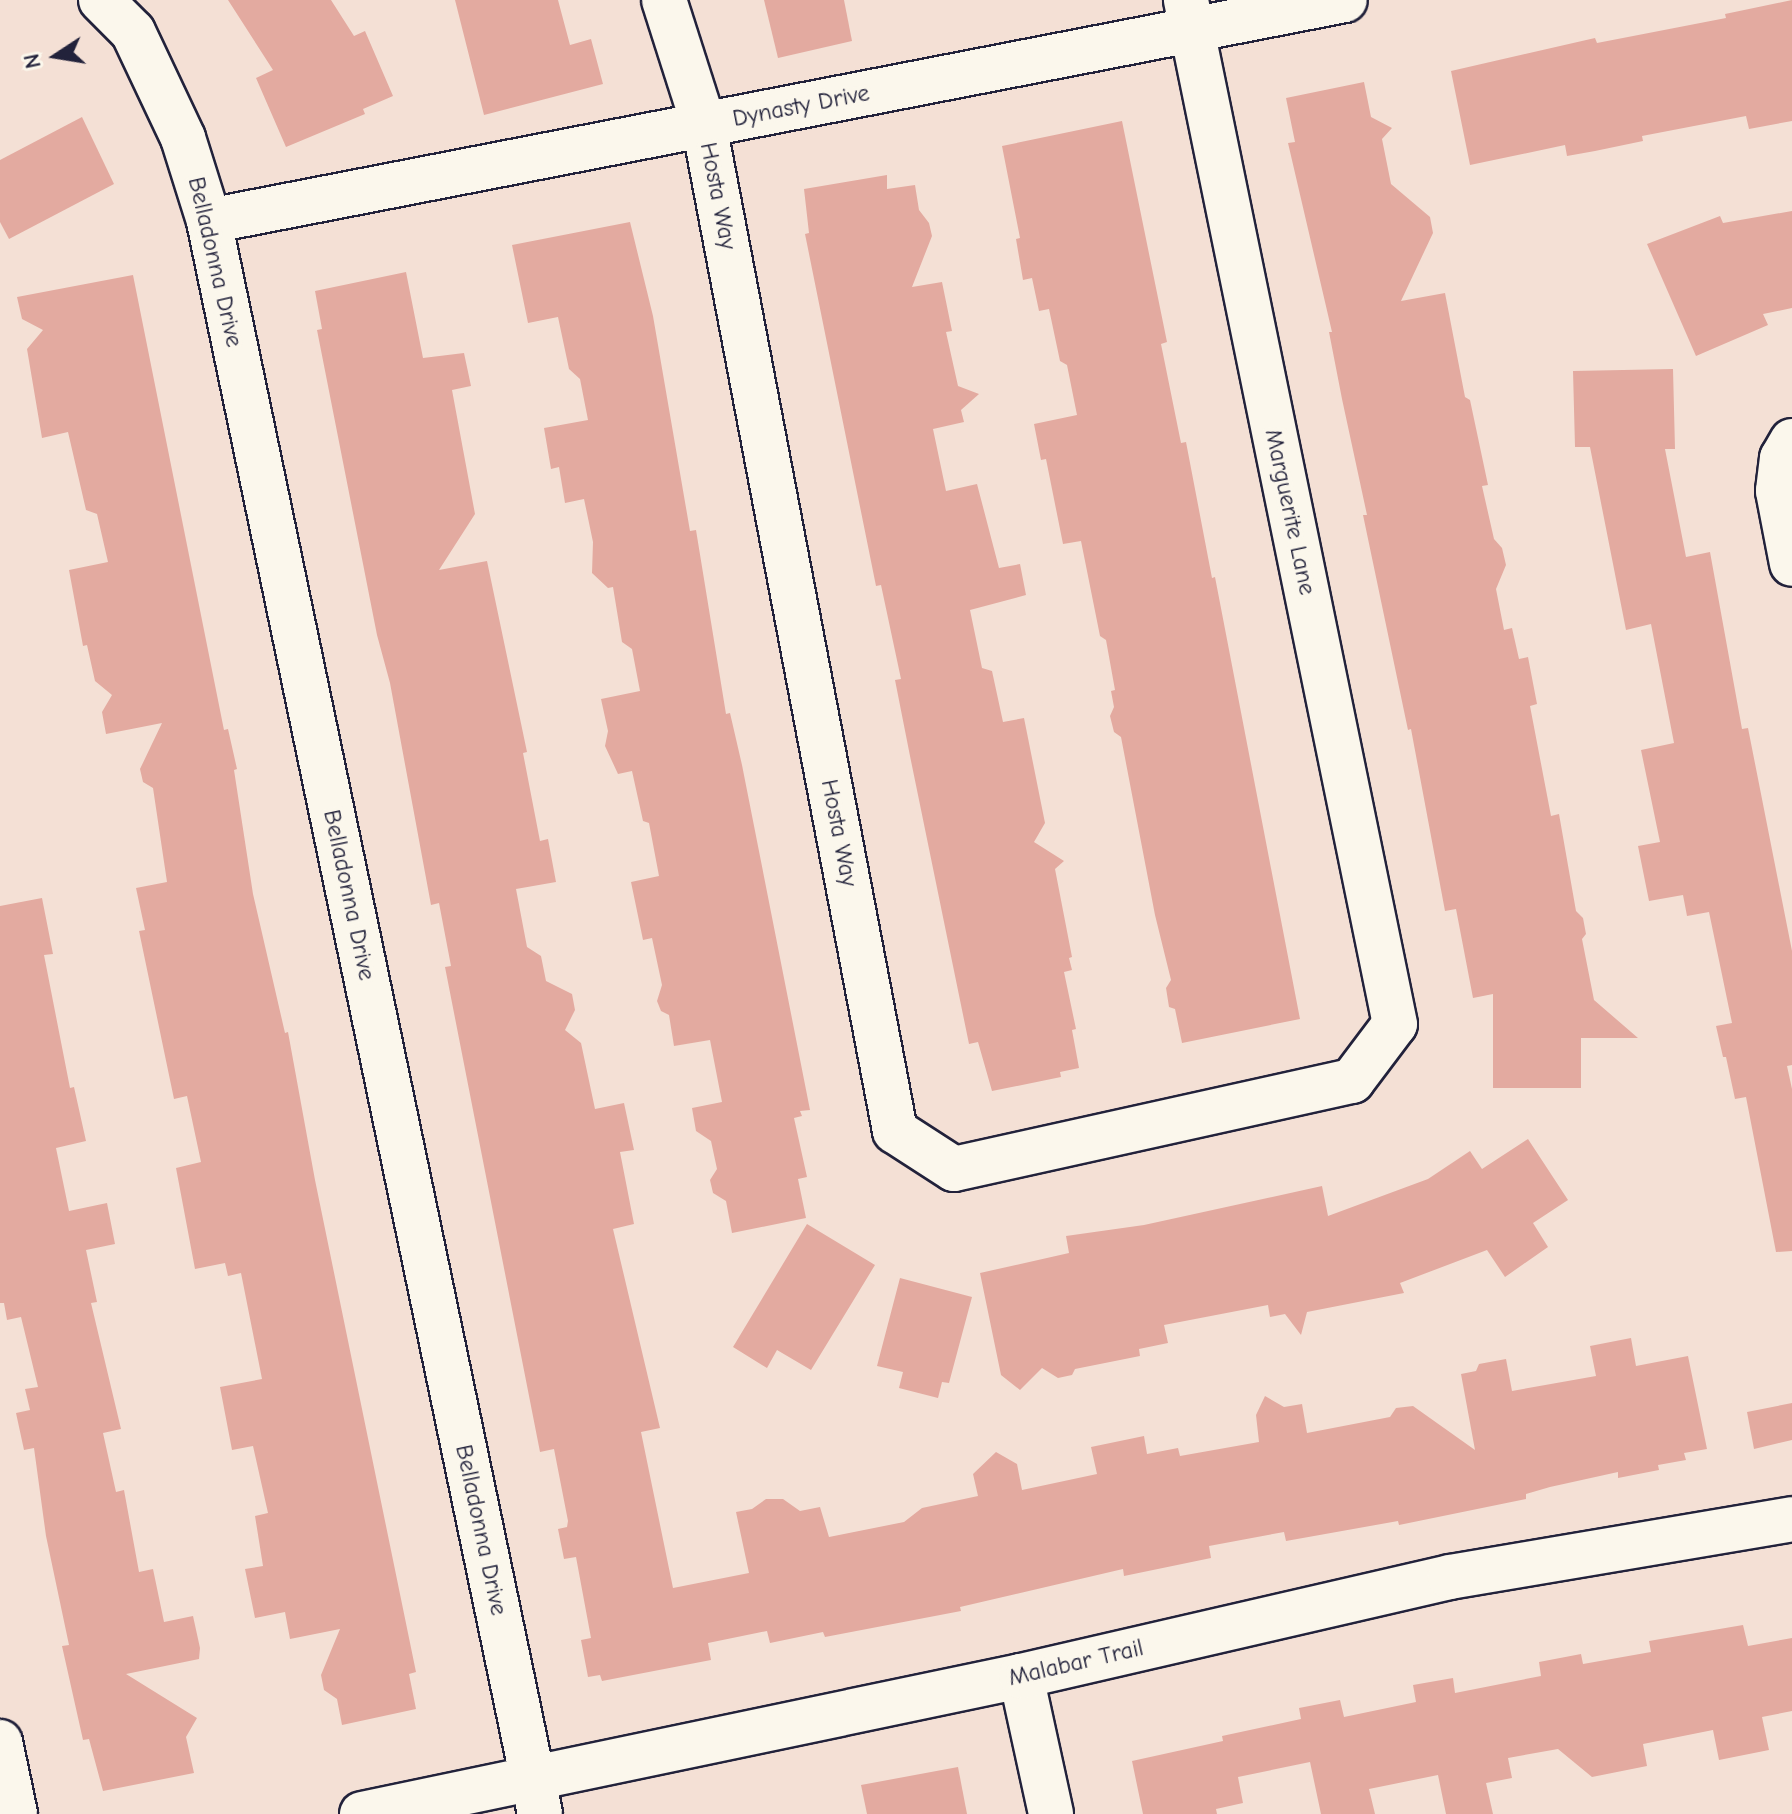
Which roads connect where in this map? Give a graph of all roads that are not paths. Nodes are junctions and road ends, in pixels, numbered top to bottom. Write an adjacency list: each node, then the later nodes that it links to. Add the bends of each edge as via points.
1 (101, 0): 6 (street, Belladonna Drive, via 133,32 183,138)
2 (664, 0): 5 (street, Hosta Way)
3 (1345, 0): 4 (street, Dynasty Drive)
4 (1189, 15): 5 (street, Dynasty Drive); 9 (street, Marguerite Lane)
5 (704, 125): 6 (street, Dynasty Drive); 9 (street, Hosta Way, via 895,1131 954,1169 1352,1081)
6 (209, 221): 13 (street, Belladonna Drive)
7 (1792, 441): 8 (street, via 1782,458 1778,491)
8 (1792, 564)
9 (1395, 1024)
10 (1792, 1519): 11 (street, Malabar Trail, via 1450,1577)
11 (1021, 1676): 13 (street, Malabar Trail); 16 (street)
12 (0, 1742): 14 (street)
13 (536, 1797): 15 (street, Malabar Trail)
14 (15, 1814)
15 (362, 1814)
16 (1051, 1814)

